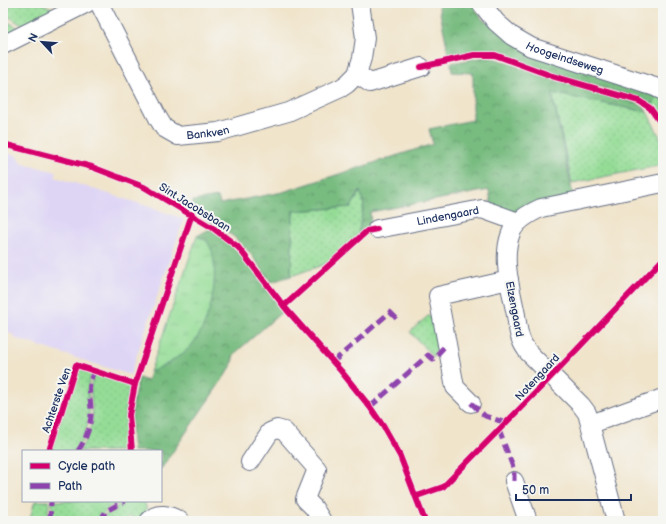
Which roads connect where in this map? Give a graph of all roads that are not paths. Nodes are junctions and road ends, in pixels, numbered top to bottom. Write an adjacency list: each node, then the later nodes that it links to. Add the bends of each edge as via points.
1 (87, 3): 5 (street)
2 (100, 3): 7 (street, Bankven, via 158,118 164,128 178,136 218,132 288,112 341,88)
3 (360, 3): 7 (street, via 365,38)
4 (481, 3): 8 (street, Hoogeindseweg, via 496,22 512,36 531,47)
5 (3, 45)
6 (421, 67): 7 (street, via 370,83)
7 (357, 74)
8 (663, 90)
9 (663, 183): 10 (street, Elzengaard, via 555,204 530,212)
10 (518, 222): 11 (street, Lindengaard, via 482,210); 12 (street, Elzengaard, via 511,231 508,243)
11 (377, 229)
12 (509, 280): 14 (street, via 438,296 455,387); 15 (street, Elzengaard, via 522,342 528,352 581,405)
13 (663, 398): 15 (street)
14 (471, 403)
15 (591, 424): 22 (street, Elzengaard)
16 (250, 462): 20 (street, via 270,432 284,430 318,469 305,499)
17 (514, 481): 21 (street)
18 (149, 521): 19 (street, via 158,515 172,516)
19 (180, 521)
20 (322, 521)
21 (528, 521)
22 (616, 521)

